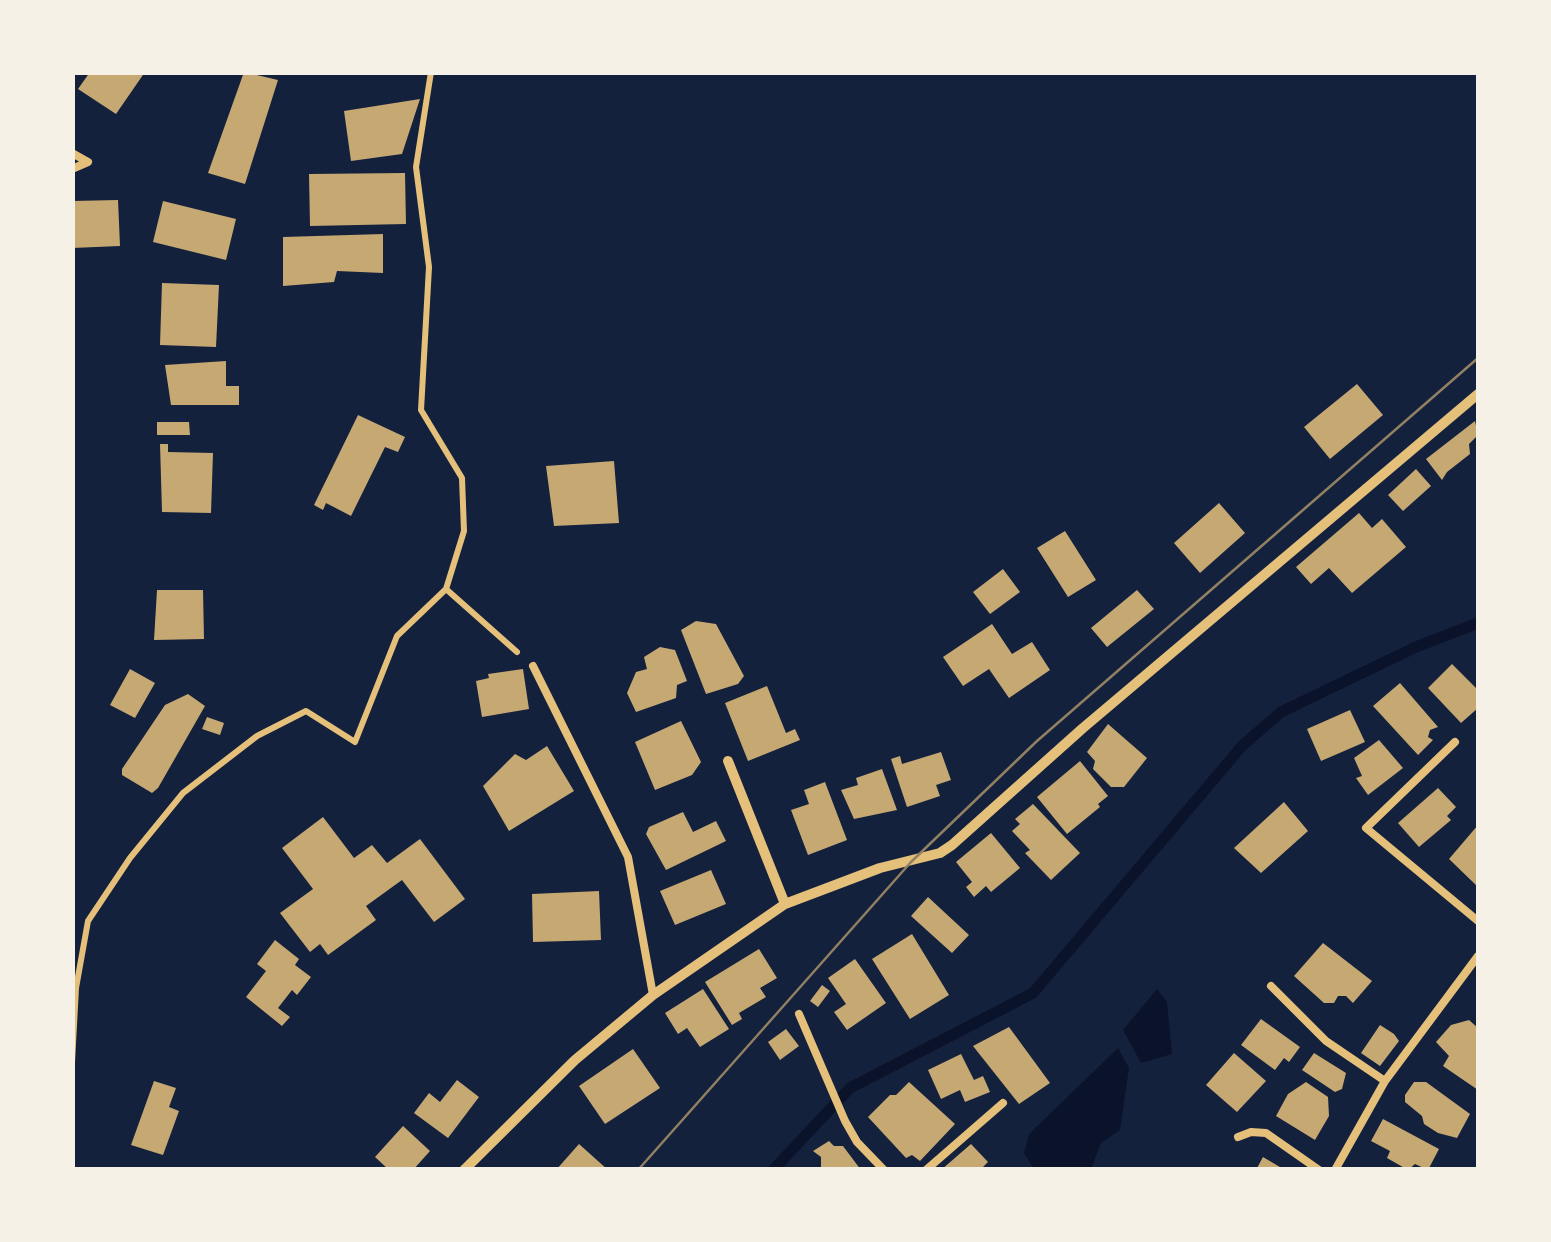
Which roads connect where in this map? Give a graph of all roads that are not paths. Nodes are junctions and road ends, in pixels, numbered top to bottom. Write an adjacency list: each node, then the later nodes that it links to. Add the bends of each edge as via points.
1 (72, 153): 2 (lane, via 88,162)
2 (72, 169)
3 (1478, 394): 7 (street, via 952,845)
4 (533, 666): 11 (lane, via 628,857)
5 (1455, 742): 8 (lane, via 1366,828)
6 (728, 761): 7 (street)
7 (785, 904): 11 (street)
8 (1478, 921)
9 (1478, 956): 13 (lane)
10 (1272, 986): 13 (lane, via 1326,1040)
11 (653, 994): 16 (street)
12 (799, 1014): 17 (lane, via 844,1121)
13 (1385, 1081): 20 (lane)
14 (1003, 1103): 18 (lane)
15 (1238, 1137): 19 (lane, via 1266,1132)
16 (464, 1170)
17 (884, 1170)
18 (926, 1170)
19 (1319, 1170)
20 (1334, 1170)

